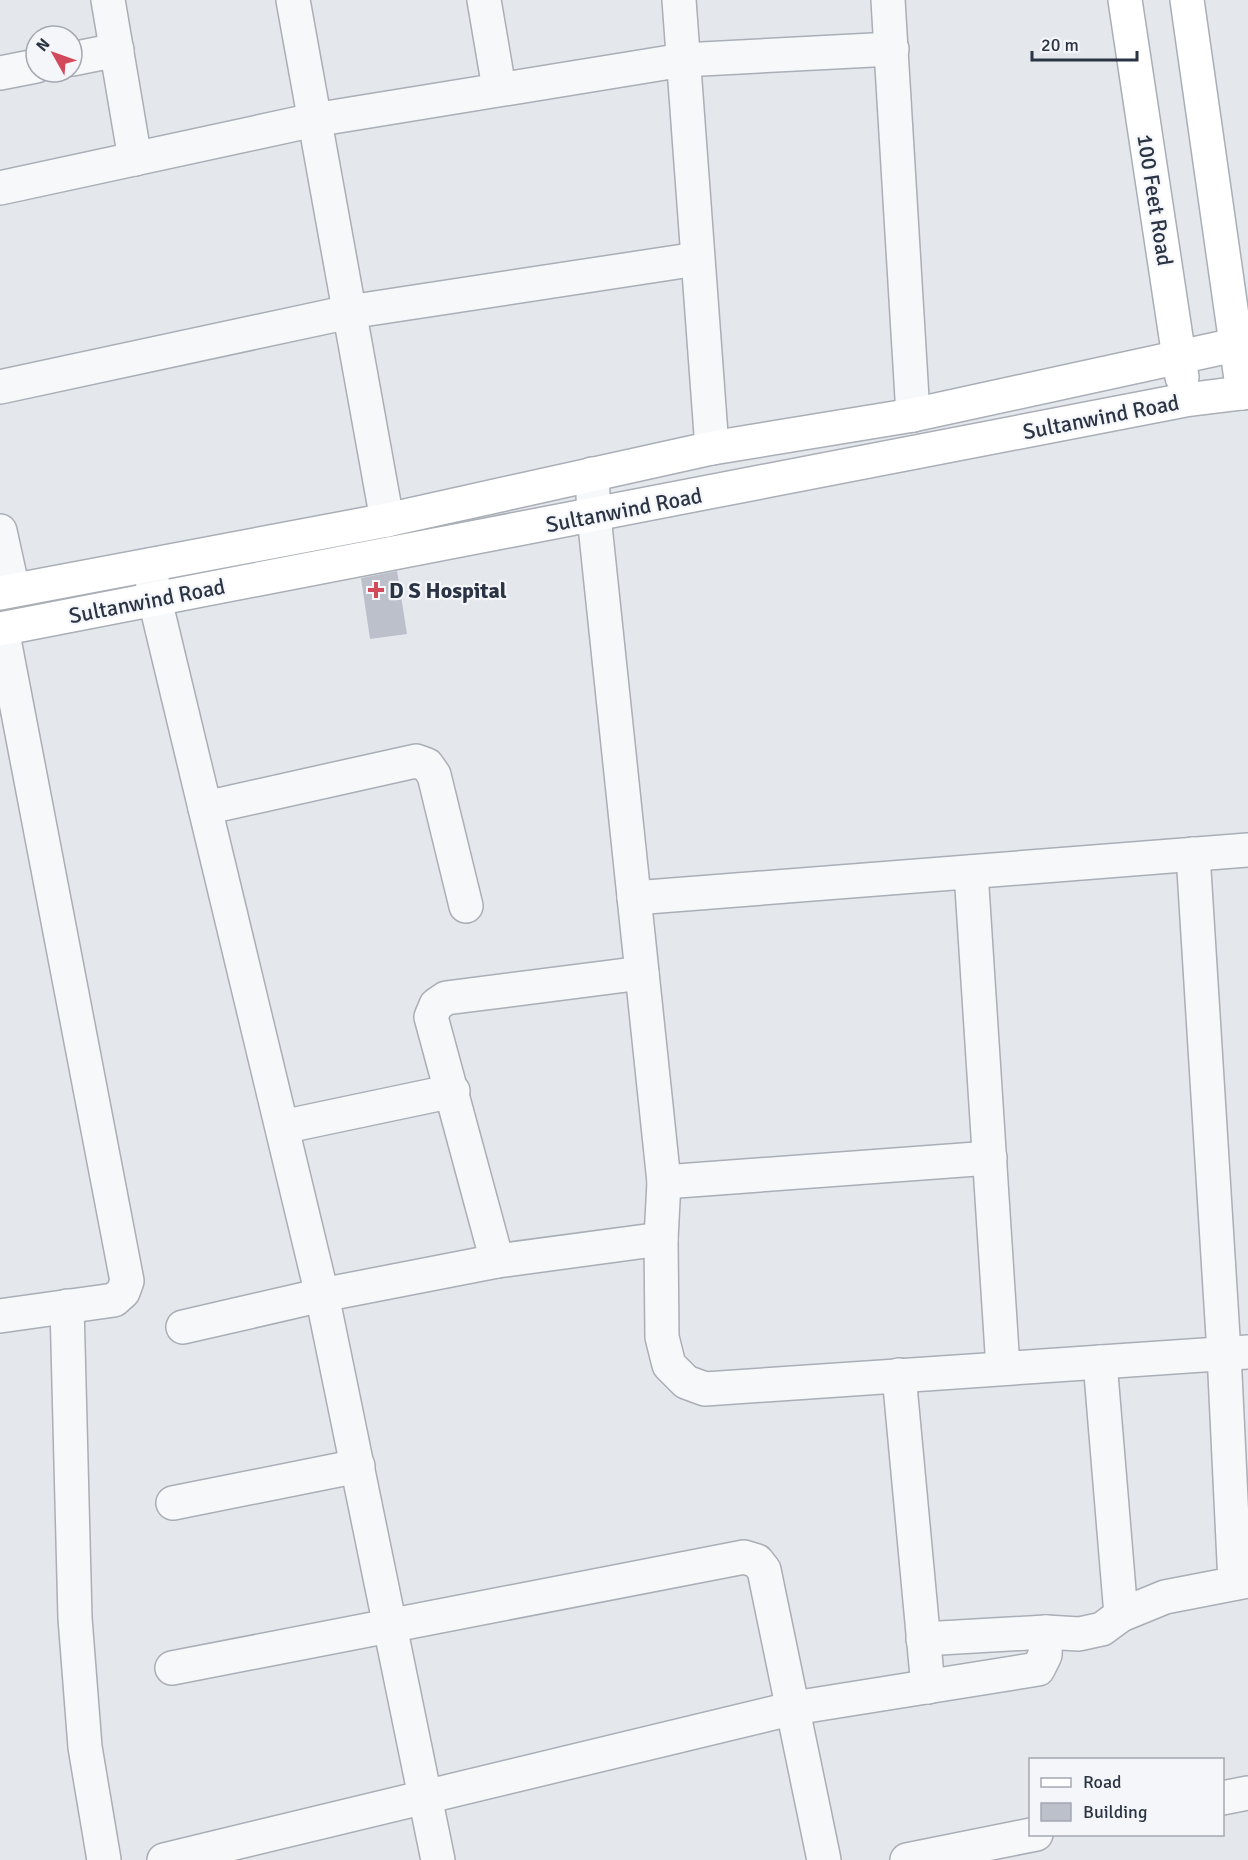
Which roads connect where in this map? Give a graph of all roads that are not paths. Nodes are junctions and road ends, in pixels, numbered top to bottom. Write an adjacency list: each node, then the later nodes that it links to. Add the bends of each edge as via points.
1 (108, 0): 9 (street)
2 (292, 0): 15 (street)
3 (484, 0): 14 (street)
4 (679, 0): 11 (street)
5 (888, 0): 8 (street)
6 (1125, 0): 21 (main road, 100 Feet Road)
7 (1187, 0): 20 (main road)
8 (892, 49): 11 (street); 25 (street)
9 (117, 50): 10 (street); 16 (street)
10 (84, 57)
11 (682, 60): 14 (street); 18 (street)
12 (24, 68): 13 (street)
13 (0, 73)
14 (499, 88): 15 (street)
15 (314, 120): 16 (street); 19 (street)
16 (135, 159): 17 (street)
17 (0, 188)
18 (697, 259): 19 (street); 26 (street)
19 (349, 312): 22 (street); 29 (street)
20 (1242, 344): 21 (main road); 23 (main road)
21 (1178, 356): 24 (main road, 100 Feet Road); 25 (main road)
22 (0, 387)
23 (1245, 393): 24 (main road, Sultanwind Road)
24 (1185, 400): 28 (main road, Sultanwind Road)
25 (913, 415): 26 (main road)
26 (712, 448): 27 (main road)
27 (592, 474): 28 (street); 29 (main road)
28 (594, 516): 33 (main road, Sultanwind Road); 39 (street)
29 (387, 520): 31 (main road)
30 (0, 531): 32 (street)
31 (150, 565): 32 (main road); 33 (street)
32 (6, 592)
33 (155, 600): 34 (main road, Sultanwind Road); 35 (street)
34 (1, 629): 49 (street, via 127,1281 114,1300)
35 (205, 808): 40 (street, via 416,761 427,765 434,775); 43 (street)
36 (1248, 850): 37 (street)
37 (1193, 854): 38 (street); 52 (street)
38 (971, 872): 39 (street); 44 (street)
39 (634, 898): 41 (street)
40 (466, 906)
41 (642, 973): 42 (street, via 446,998 436,1005 431,1017); 45 (street)
42 (453, 1090): 43 (street); 47 (street)
43 (282, 1127): 48 (street)
44 (990, 1158): 45 (street); 54 (street)
45 (664, 1182): 46 (street)
46 (661, 1239): 47 (street); 55 (street, via 662,1338 669,1365 686,1382 705,1389)
47 (497, 1261): 48 (street)
48 (322, 1295): 51 (street); 56 (street)
49 (68, 1306): 50 (street); 70 (street, via 75,1618 85,1747)
50 (0, 1316)
51 (183, 1328)
52 (1236, 1352): 53 (street); 58 (street)
53 (1100, 1362): 54 (street); 59 (street)
54 (1004, 1368): 55 (street)
55 (899, 1376): 62 (street)
56 (358, 1466): 57 (street); 60 (street)
57 (173, 1503)
58 (1241, 1582): 59 (street, via 1165,1597)
59 (1121, 1615): 61 (street, via 1102,1629 1079,1634)
60 (391, 1628): 63 (street); 65 (street, via 744,1557 757,1561 765,1570); 67 (street)
61 (1046, 1632): 62 (street); 64 (street, via 1045,1655 1038,1669)
62 (924, 1639): 64 (street)
63 (172, 1668)
64 (928, 1687): 65 (street)
65 (794, 1708): 67 (street); 73 (street)
66 (1248, 1793): 68 (street)
67 (427, 1796): 71 (street); 72 (street)
68 (1224, 1798)
69 (1029, 1835): 74 (street)
70 (104, 1860)
71 (164, 1860)
72 (438, 1860)
73 (824, 1860)
74 (907, 1860)

